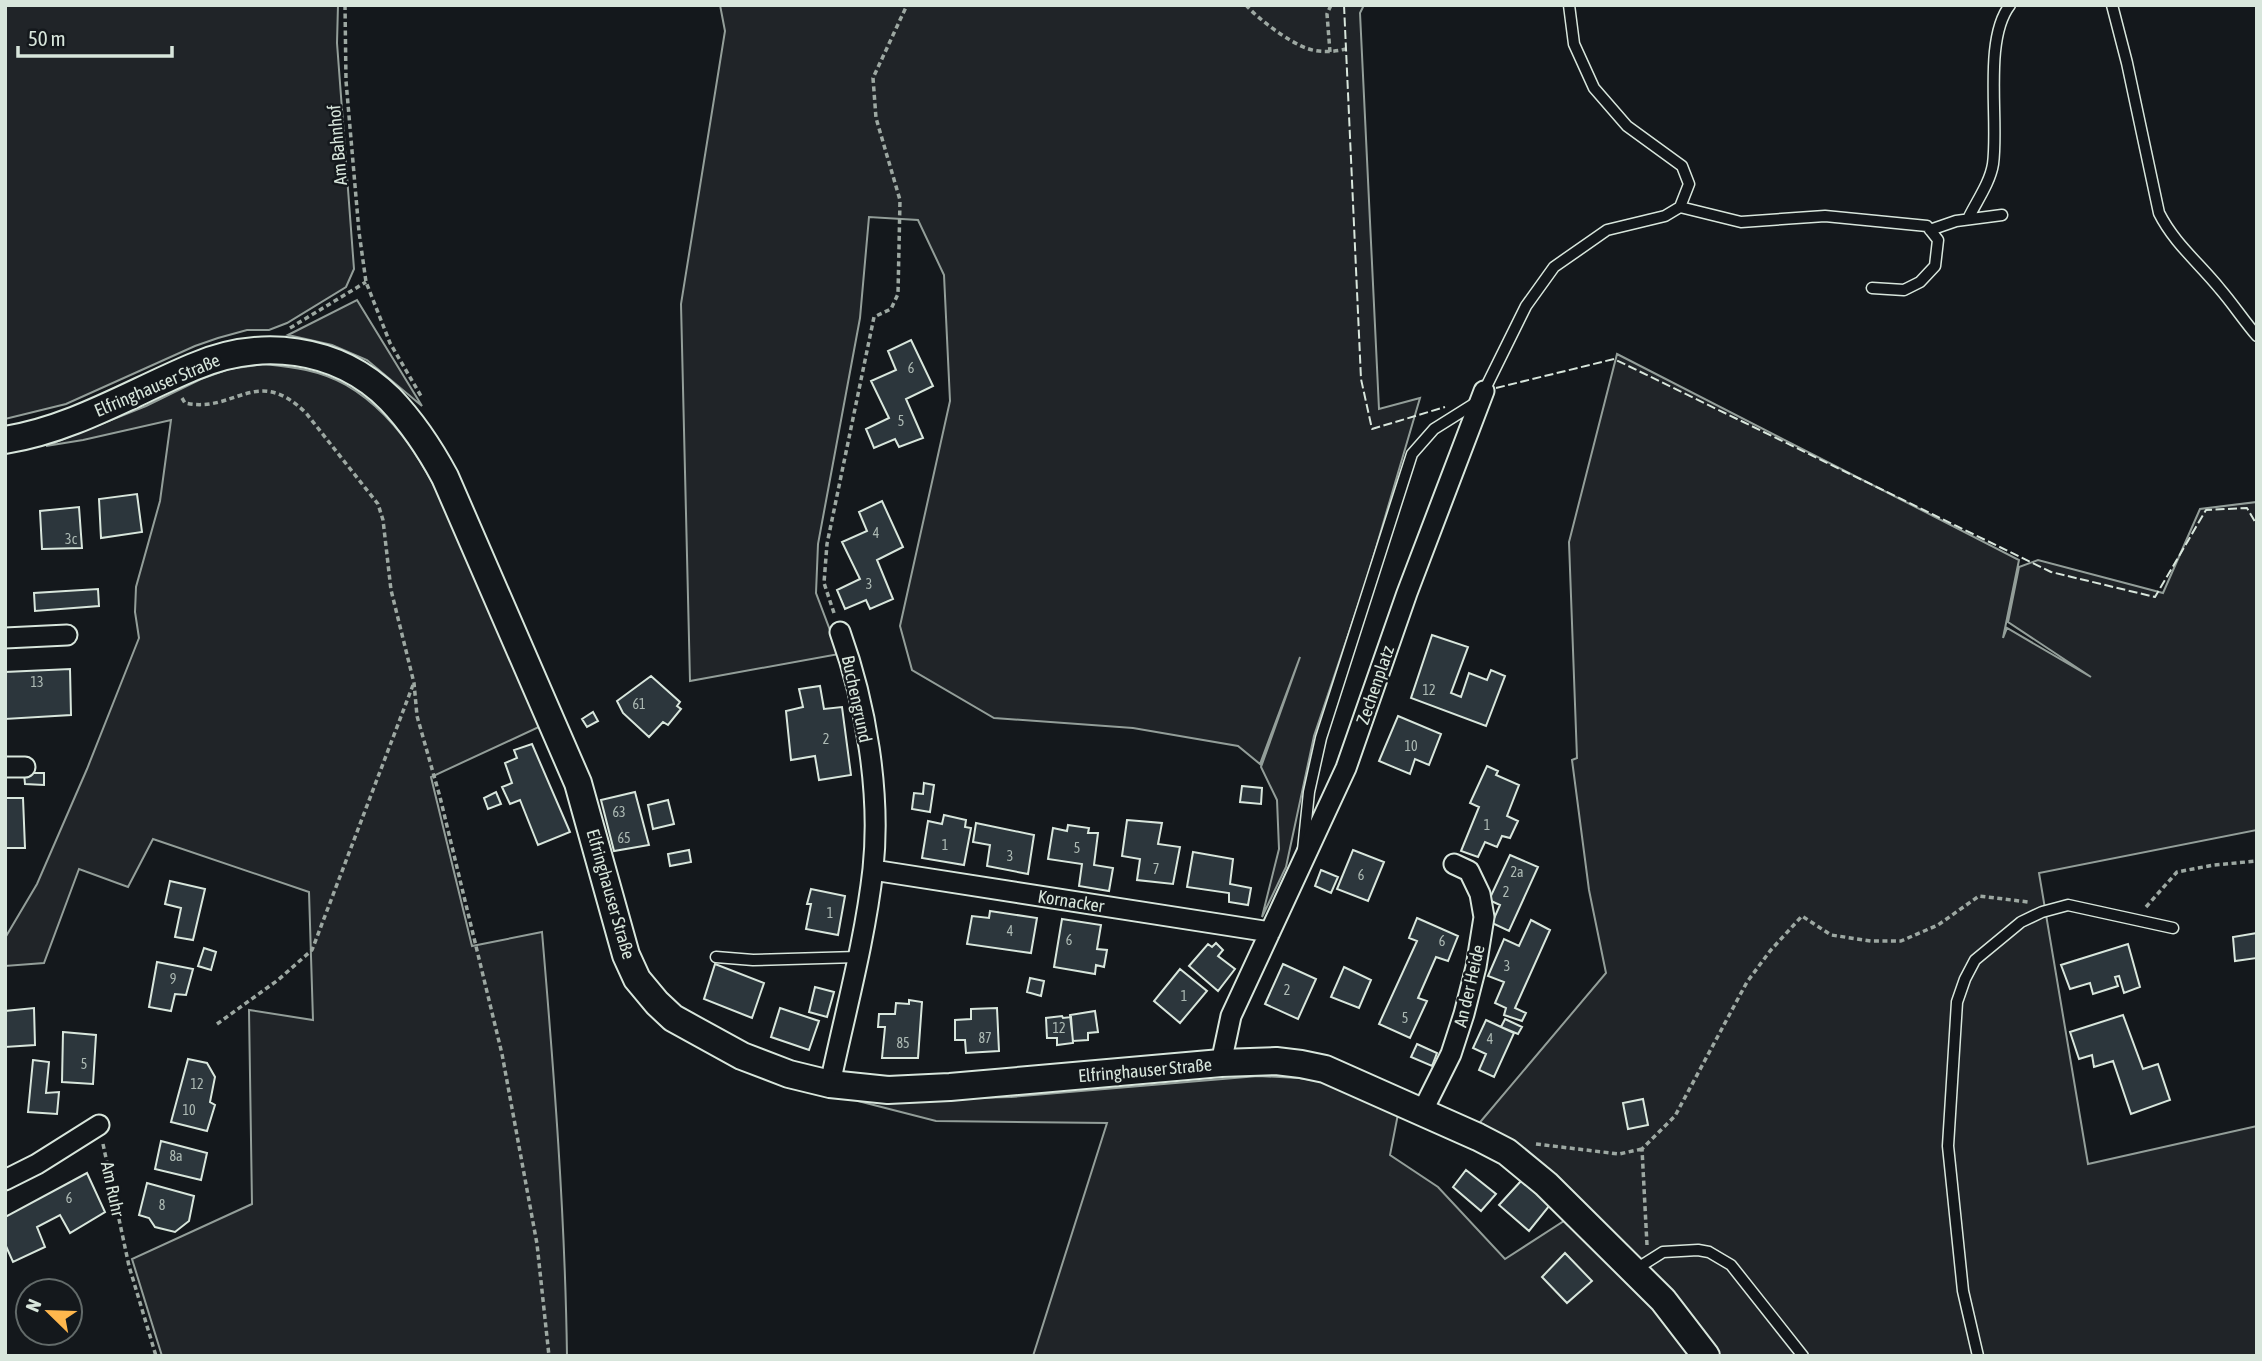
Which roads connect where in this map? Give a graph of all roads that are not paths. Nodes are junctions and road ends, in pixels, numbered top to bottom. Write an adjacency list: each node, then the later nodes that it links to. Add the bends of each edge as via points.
1 (1569, 5): 4 (lane, via 1574,44 1594,88 1627,126 1682,166 1689,184)
2 (2010, 5): 6 (lane, via 2002,15 1992,76 1992,169)
3 (2112, 5): 9 (lane, via 2159,213 2178,244)
4 (1680, 207): 7 (lane, via 1741,222 1825,216 1927,226); 10 (lane, Zechenplatz, via 1665,216 1607,230 1554,267 1526,306)
5 (2002, 215): 6 (lane)
6 (1968, 219): 7 (lane)
7 (1930, 230): 8 (lane, via 1938,240 1935,267 1904,290)
8 (1872, 288)
9 (2257, 336)
10 (1482, 395): 16 (street, Zechenplatz, via 1346,768); 16 (lane, via 1434,429 1412,454 1321,738 1309,792)
11 (5, 440): 23 (main road, Elfringhauser Straße, via 72,422 212,359 254,350 317,355 370,382 415,429 445,477 578,783 626,955 637,979 673,1018 694,1031 742,1056)
12 (840, 632): 17 (street, Buchengrund, via 853,670 874,791)
13 (67, 635): 14 (street)
14 (5, 638)
15 (1454, 864): 24 (street, An der Heide, via 1469,871 1484,917 1464,1014 1451,1054)
16 (1302, 865): 19 (street, Zechenplatz)
17 (873, 870): 19 (street, Kornacker); 21 (street, Buchengrund)
18 (2173, 928): 30 (lane, via 2068,905 2021,922 1976,960 1965,979 1957,1002 1948,1146 1963,1291)
19 (1270, 932): 22 (street, Zechenplatz, via 1231,1016)
20 (716, 957): 21 (lane)
21 (857, 957): 23 (street, Buchengrund)
22 (1222, 1063): 23 (main road, Elfringhauser Straße, via 950,1087 888,1090); 24 (main road, Elfringhauser Straße, via 1276,1061 1325,1069)
23 (830, 1084)
24 (1422, 1112): 27 (main road, Elfringhauser Straße, via 1507,1152)
25 (99, 1125): 26 (street)
26 (5, 1180)
27 (1641, 1266): 28 (main road, Elfringhauser Straße); 29 (lane, via 1663,1252 1709,1252 1731,1265)
28 (1706, 1356)
29 (1803, 1356)
30 (1978, 1356)

